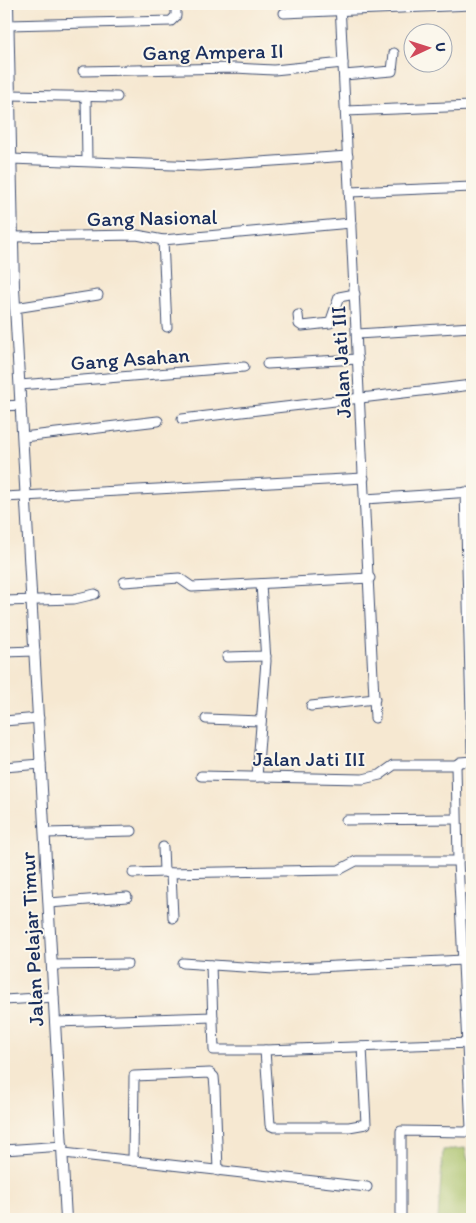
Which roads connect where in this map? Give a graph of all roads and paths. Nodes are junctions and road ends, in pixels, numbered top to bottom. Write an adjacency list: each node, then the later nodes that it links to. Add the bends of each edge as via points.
1 (176, 4): 6 (street, via 176,16 168,22)
2 (472, 5): 3 (street)
3 (340, 7): 5 (street); 9 (street, Jalan Jati III)
4 (7, 8): 6 (street, Jalan Pelajar Timur)
5 (284, 12)
6 (8, 25): 8 (street, Jalan Pelajar Timur)
7 (394, 52): 11 (street, via 392,71)
8 (6, 59): 12 (street, Jalan Pelajar Timur)
9 (343, 63): 10 (street, Gang Ampera II, via 274,70); 11 (street, Jalan Jati III)
10 (83, 71)
11 (344, 75): 16 (street, Jalan Jati III)
12 (10, 95): 13 (street); 17 (street, Jalan Pelajar Timur)
13 (86, 96): 14 (street); 20 (street)
14 (116, 97)
15 (472, 106): 16 (street)
16 (346, 111): 18 (street, Jalan Jati III)
17 (7, 138): 19 (street, Jalan Pelajar Timur)
18 (348, 156): 20 (street, via 200,166); 23 (street, Jalan Jati III)
19 (11, 159): 20 (street); 21 (street, Jalan Pelajar Timur)
20 (87, 161)
21 (8, 171): 25 (street, Jalan Pelajar Timur)
22 (472, 187): 23 (street)
23 (350, 192): 24 (street, Jalan Jati III)
24 (351, 223): 26 (street, Gang Nasional); 28 (street, Jalan Jati III)
25 (13, 237): 26 (street, Gang Nasional, via 137,235); 27 (street, Jalan Pelajar Timur)
26 (163, 240): 32 (street)
27 (8, 259): 30 (street, Jalan Pelajar Timur)
28 (355, 294): 31 (street, via 338,297 332,320 327,324 302,326); 34 (street, Jalan Jati III)
29 (98, 295): 30 (street)
30 (15, 308): 38 (street, Jalan Pelajar Timur)
31 (298, 314)
32 (167, 327)
33 (472, 327): 34 (street)
34 (357, 334): 35 (street, Jalan Jati III)
35 (358, 359): 36 (street); 40 (street, Jalan Jati III)
36 (266, 364)
37 (244, 367): 38 (street, Gang Asahan)
38 (20, 385): 41 (street, Jalan Pelajar Timur)
39 (472, 385): 40 (street)
40 (360, 397): 43 (street); 46 (street, Jalan Jati III)
41 (21, 404): 42 (street); 45 (street, Jalan Pelajar Timur)
42 (4, 406)
43 (182, 418)
44 (158, 421): 45 (street)
45 (23, 437): 48 (street, Jalan Pelajar Timur)
46 (364, 478): 48 (street); 50 (street, Jalan Jati III)
47 (469, 492): 50 (street); 68 (street)
48 (26, 496): 49 (street); 55 (street, Jalan Pelajar Timur)
49 (4, 497)
50 (365, 499): 51 (street, Jalan Jati III)
51 (370, 578): 53 (street); 61 (street, Jalan Jati III)
52 (124, 582): 53 (street, via 179,578 192,588)
53 (261, 584): 59 (street)
54 (95, 594): 55 (street, via 74,599)
55 (32, 600): 56 (street); 57 (street, Jalan Pelajar Timur)
56 (4, 601)
57 (35, 651): 58 (street); 63 (street, Jalan Pelajar Timur)
58 (4, 652)
59 (266, 656): 60 (street); 67 (street)
60 (226, 657)
61 (375, 699): 62 (street); 64 (street, Jalan Jati III)
62 (311, 706)
63 (39, 718): 66 (street); 70 (street, Jalan Pelajar Timur)
64 (375, 718)
65 (206, 719): 67 (street)
66 (4, 721)
67 (261, 721): 74 (street)
68 (472, 751)
69 (472, 761): 71 (street, Jalan Jati III)
70 (41, 764): 72 (street); 78 (street, Jalan Pelajar Timur)
71 (456, 765): 74 (street, Jalan Jati III, via 394,765 381,774 363,779); 75 (street)
72 (4, 767)
73 (201, 776): 74 (street, Jalan Jati III)
74 (257, 777)
75 (456, 819): 76 (street); 80 (street)
76 (346, 820)
77 (132, 831): 78 (street)
78 (45, 833): 84 (street, Jalan Pelajar Timur)
79 (163, 847): 81 (street)
80 (458, 861): 81 (street, via 356,861 339,870); 86 (street)
81 (168, 872): 82 (street); 85 (street)
82 (133, 873)
83 (127, 897): 84 (street)
84 (49, 903): 90 (street, Jalan Pelajar Timur)
85 (173, 918)
86 (464, 960): 89 (street, via 274,969); 95 (street)
87 (183, 963): 89 (street)
88 (127, 964): 90 (street)
89 (211, 964): 93 (street)
90 (53, 965): 91 (street, Jalan Pelajar Timur)
91 (54, 997): 92 (street); 94 (street, Jalan Pelajar Timur)
92 (4, 1000)
93 (213, 1017): 94 (street); 97 (street, via 214,1050)
94 (56, 1022): 99 (street, Jalan Pelajar Timur)
95 (469, 1043): 96 (street); 104 (street, via 471,1129 466,1132 401,1131)
96 (362, 1046): 97 (street); 97 (street, via 366,1124 331,1128 270,1126)
97 (265, 1050)
98 (4, 1150): 99 (street)
99 (63, 1150): 100 (street); 103 (street, Jalan Pelajar Timur)
100 (133, 1161): 101 (street); 101 (street, via 134,1076 210,1073 214,1077 215,1088)
101 (218, 1172): 102 (street)
102 (366, 1187)
103 (66, 1219)
104 (401, 1219)

